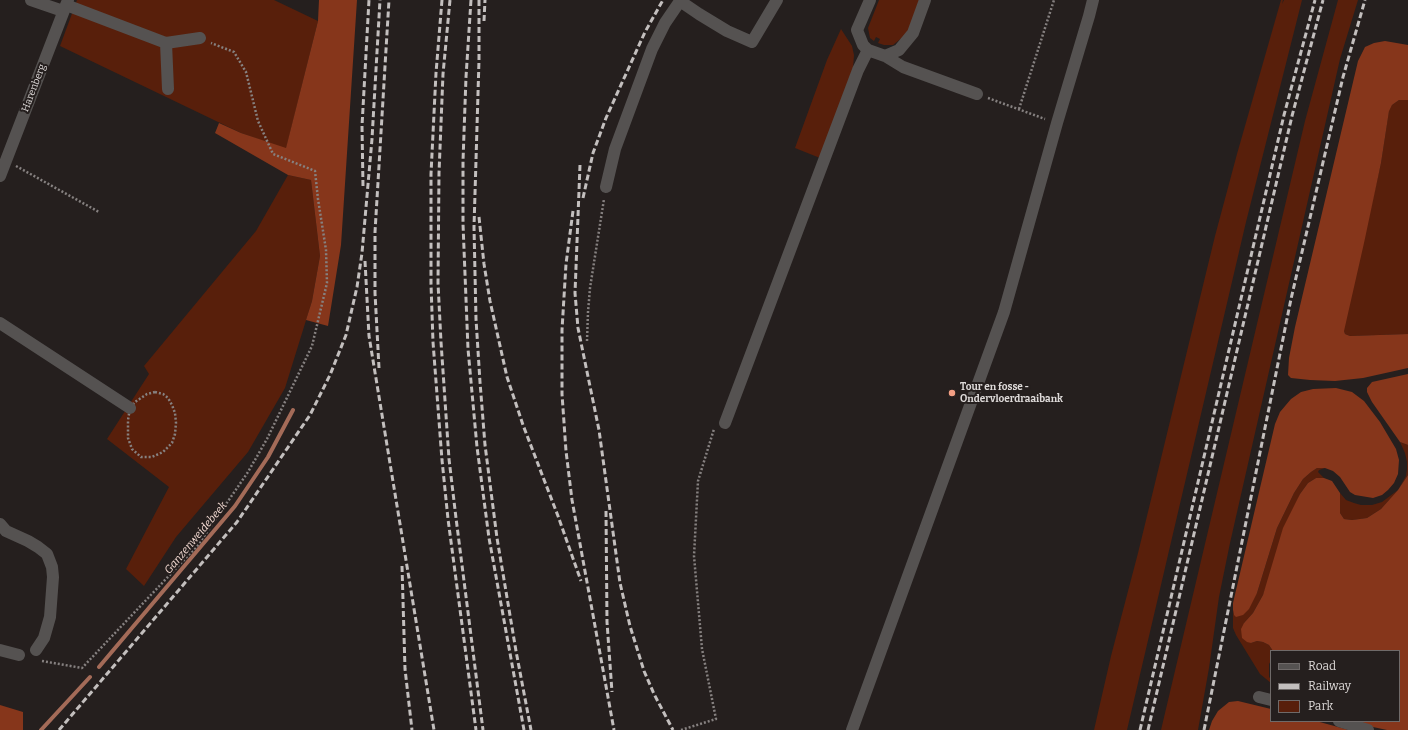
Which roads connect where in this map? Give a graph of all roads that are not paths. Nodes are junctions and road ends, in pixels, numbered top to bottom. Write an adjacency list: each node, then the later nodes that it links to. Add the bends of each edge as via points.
1 (31, 0): 7 (street)
2 (777, 0): 6 (street, via 752,42 727,31)
3 (870, 0): 10 (street, via 857,30 863,46)
4 (925, 0): 11 (street, via 913,33 899,50)
5 (1093, 0): 26 (street, via 1002,319)
6 (680, 1): 15 (street, via 665,23 649,56 615,149)
7 (66, 5): 9 (street); 14 (street, Harenberg)
8 (200, 38): 9 (street)
9 (166, 43): 12 (street)
10 (868, 50): 11 (street); 18 (street, via 858,70)
11 (885, 56): 13 (street, via 903,67)
12 (168, 89)
13 (977, 94)
14 (0, 176)
15 (606, 187)
16 (0, 323): 17 (street)
17 (130, 408)
18 (725, 423)
19 (0, 524): 21 (street, via 47,554 52,567 50,617 44,638)
20 (0, 650): 22 (street)
21 (36, 650)
22 (19, 656)
23 (1259, 697): 24 (street)
24 (1270, 700)
25 (1341, 722): 27 (street)
26 (852, 730)
27 (1368, 730)

